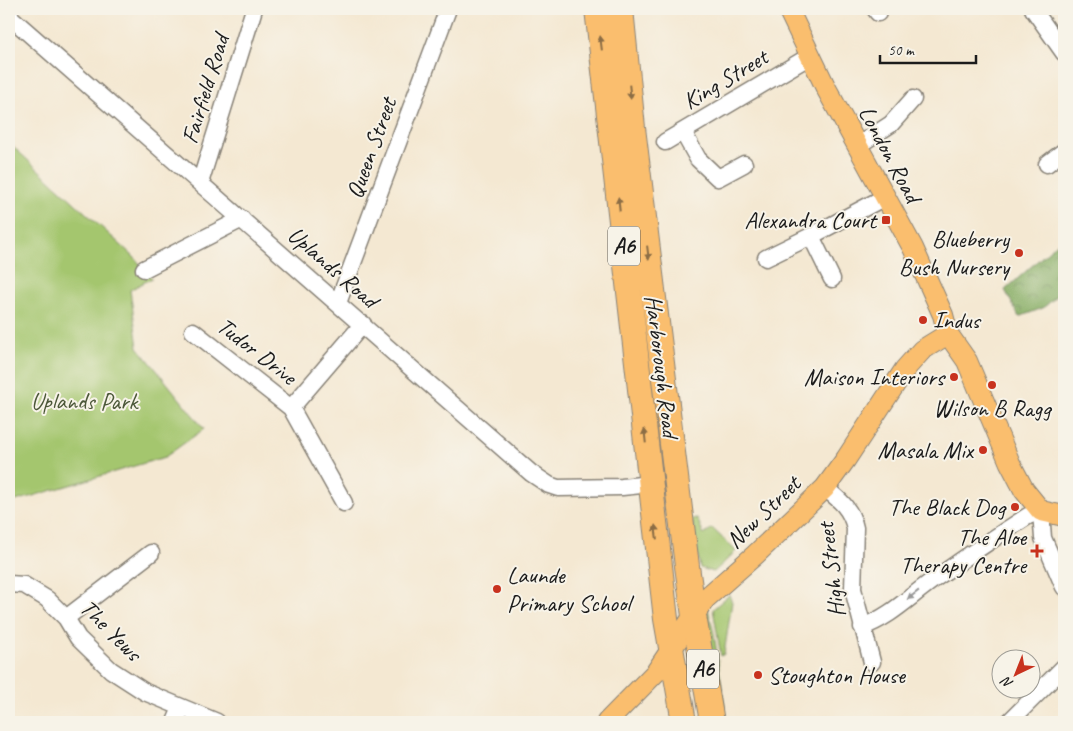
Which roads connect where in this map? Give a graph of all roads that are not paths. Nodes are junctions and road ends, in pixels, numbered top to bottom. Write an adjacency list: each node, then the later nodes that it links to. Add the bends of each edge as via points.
1 (254, 9): 17 (street, Fairfield Road)
2 (448, 9): 24 (street, Queen Street)
3 (597, 9): 30 (highway, Harborough Road / A6, one-way to 3)
4 (621, 9): 25 (highway, Harborough Road / A6, one-way to 25)
5 (788, 9): 9 (main road, London Road)
6 (1033, 9): 8 (street)
7 (9, 16): 17 (street, Uplands Road)
8 (1064, 53)
9 (810, 56): 11 (street, King Street); 13 (main road, London Road)
10 (913, 99): 13 (street, via 891,124)
11 (683, 132): 12 (street, King Street); 15 (street, via 698,159 718,178)
12 (665, 142)
13 (857, 146): 18 (main road, London Road)
14 (1064, 151): 16 (street)
15 (744, 164)
16 (1047, 164)
17 (200, 183): 19 (street, Uplands Road)
18 (885, 197): 20 (street); 28 (main road, London Road, via 930,282)
19 (242, 219): 22 (street); 24 (street, Uplands Road)
20 (812, 236): 21 (street); 23 (street)
21 (766, 258)
22 (144, 269)
23 (832, 279)
24 (338, 303): 26 (street, Uplands Road)
25 (656, 314): 30 (highway, Harborough Road / A6); 30 (highway, A6, via 652,320)
26 (363, 324): 29 (street, Tudor Drive); 30 (street, Uplands Road, via 531,473 549,485 586,489)
27 (193, 331): 29 (street, Tudor Drive)
28 (948, 334): 31 (main road, New Street, via 922,350 898,376); 33 (main road, London Road, via 967,361 1020,484)
29 (291, 408): 32 (street, Tudor Drive)
30 (666, 487): 40 (highway, A6)
31 (825, 488): 39 (street, High Street, via 847,507 854,521 853,589); 40 (main road, New Street, via 705,598)
32 (344, 503)
33 (1041, 511): 34 (main road); 37 (street, via 1043,538); 39 (street, one-way to 39, via 1028,516 934,579 885,617)
34 (1064, 516)
35 (151, 553): 38 (street)
36 (9, 584): 38 (street, The Yews, via 24,585 47,599)
37 (1064, 587)
38 (66, 618): 43 (street, The Yews, via 78,638 111,670)
39 (862, 627): 41 (street, High Street)
40 (683, 633): 45 (main road, New Street, via 656,672); 46 (highway, A6); 47 (highway, A6); 48 (highway, A6)
41 (872, 662)
42 (1064, 667): 49 (street)
43 (178, 715): 44 (street, The Yews)
44 (217, 722)
45 (607, 722)
46 (684, 722)
47 (695, 722)
48 (712, 722)
49 (1009, 722)

